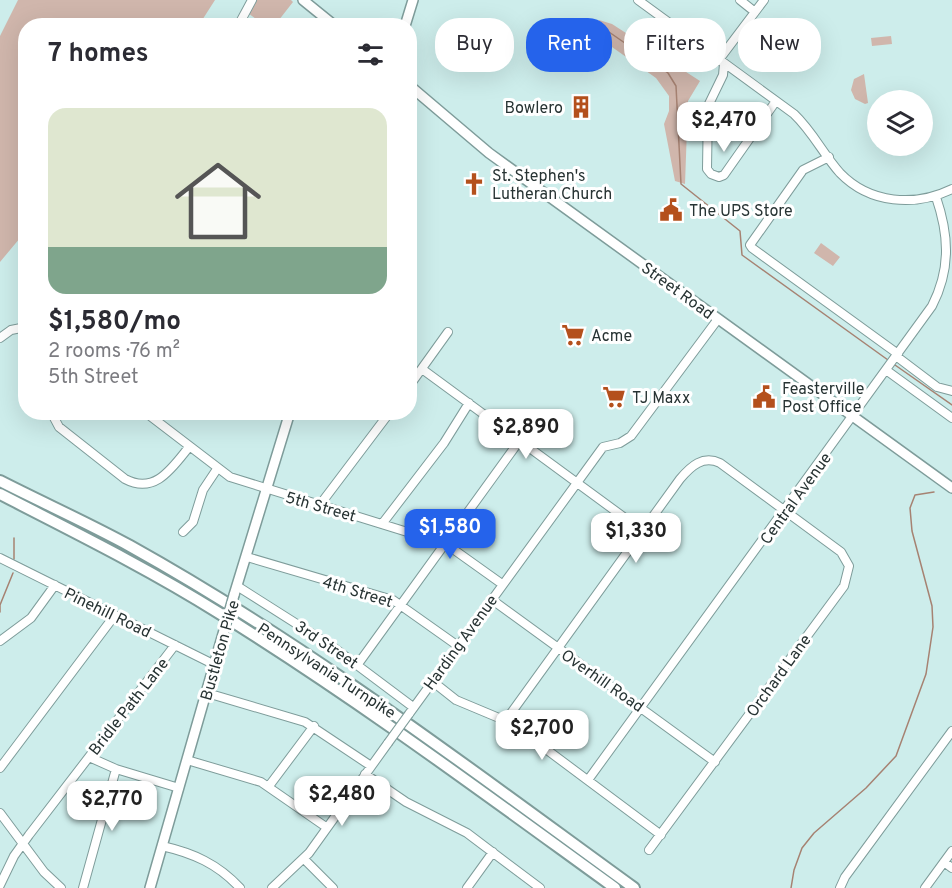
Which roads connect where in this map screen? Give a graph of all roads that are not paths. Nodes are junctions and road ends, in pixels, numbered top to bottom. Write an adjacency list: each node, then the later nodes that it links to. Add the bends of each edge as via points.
1 (252, 0): 8 (street)
2 (303, 0): 9 (main road)
3 (413, 0): 10 (main road)
4 (638, 0): 11 (street)
5 (740, 0): 7 (street)
6 (764, 0): 7 (street)
7 (755, 12): 12 (street)
8 (242, 18)
9 (325, 18)
10 (407, 18)
11 (662, 18)
12 (726, 56)
13 (726, 66): 16 (street)
14 (722, 72): 16 (street, via 708,106 707,169 711,174 724,175)
15 (417, 93): 20 (main road, Street Road, via 489,153)
16 (776, 101): 17 (street, via 811,130)
17 (829, 157): 19 (street, via 845,177 873,195 906,201); 24 (street, via 803,170 750,244)
18 (952, 189): 19 (street)
19 (936, 197): 24 (street, Central Avenue, via 947,244 944,278 932,306)
20 (718, 319): 30 (main road, Street Road); 40 (street, Harding Avenue, via 631,436 604,446)
21 (18, 329): 23 (street)
22 (448, 332): 25 (street)
23 (0, 338)
24 (897, 355): 26 (street, Central Avenue); 28 (street, via 937,387)
25 (422, 369): 27 (street); 29 (street)
26 (886, 369): 30 (street, Central Avenue); 31 (street)
27 (417, 376)
28 (952, 391)
29 (469, 403): 36 (street); 46 (street, via 444,443)
30 (853, 417): 41 (main road, Street Road); 45 (street, Central Avenue)
31 (952, 418)
32 (55, 420): 37 (street, via 125,479 137,484 164,476)
33 (155, 420): 37 (street, 5th Street)
34 (289, 420): 42 (main road, Bustleton Pike)
35 (384, 420): 44 (street)
36 (520, 440): 40 (street); 49 (street)
37 (189, 447): 38 (street, 5th Street)
38 (217, 469): 42 (street, 5th Street); 47 (street, via 202,490 193,522)
39 (0, 481): 102 (highway, Pennsylvania Turnpike, via 130,546 221,601 397,715)
40 (577, 482): 48 (street); 52 (street, Harding Avenue)
41 (952, 488)
42 (267, 490): 44 (street, 5th Street); 50 (main road, Bustleton Pike)
43 (0, 494): 101 (highway, Pennsylvania Turnpike, via 142,568 298,663)
44 (319, 506): 46 (street, 5th Street)
45 (786, 511): 48 (street, Orchard Lane, via 720,464 703,460 680,479); 66 (street, Central Avenue); 73 (street, Orchard Lane, via 843,553 849,566 848,576)
46 (382, 524): 49 (street, 5th Street)
47 (183, 532)
48 (644, 532): 61 (street)
49 (446, 544): 52 (street, 5th Street); 56 (street)
50 (247, 557): 54 (main road, Bustleton Pike); 56 (street, 4th Street)
51 (0, 558): 53 (street, Pinehill Road)
52 (502, 584): 55 (street, Harding Avenue)
53 (55, 585): 57 (street, Pinehill Road); 58 (street, via 31,618)
54 (236, 591): 62 (street, 3rd Street); 63 (main road, Bustleton Pike, bridge)
55 (491, 599): 60 (street, Harding Avenue); 61 (street, Overhill Road)
56 (401, 604): 60 (street, 4th Street); 62 (street)
57 (115, 615): 59 (street, Pinehill Road); 75 (street)
58 (0, 641)
59 (175, 645): 63 (street, Pinehill Road); 71 (street, Bridle Path Lane)
60 (458, 646): 64 (street, Harding Avenue)
61 (558, 648): 66 (street, Overhill Road); 68 (street)
62 (358, 664): 67 (street, 3rd Street)
63 (215, 665): 65 (main road, Bustleton Pike)
64 (432, 681): 67 (street, Harding Avenue); 68 (street, via 456,700)
65 (207, 693): 69 (street); 72 (main road, Bustleton Pike)
66 (642, 707): 73 (street, Overhill Road); 78 (street, Central Avenue)
67 (411, 711): 74 (street, Harding Avenue, bridge)
68 (506, 720): 78 (street)
69 (314, 726): 74 (street); 79 (street)
70 (951, 736): 103 (street)
71 (89, 757): 76 (street); 84 (street, Bridle Path Lane)
72 (187, 760): 79 (street); 80 (main road, Bustleton Pike)
73 (715, 762): 83 (street, Orchard Lane)
74 (371, 766): 77 (street, Harding Avenue)
75 (0, 768)
76 (116, 770): 80 (street); 94 (street)
77 (365, 774): 82 (street, Harding Avenue); 88 (street, via 406,802 467,832)
78 (588, 780): 83 (street)
79 (269, 786): 82 (street)
80 (179, 788): 85 (main road, Bustleton Pike)
81 (0, 813): 84 (street)
82 (327, 827): 89 (street, Harding Avenue)
83 (661, 835): 86 (street, Orchard Lane)
84 (23, 843): 92 (street, Bridle Path Lane); 93 (street)
85 (162, 846): 95 (main road, Bustleton Pike); 96 (street, via 197,856)
86 (649, 850)
87 (952, 851): 90 (street)
88 (493, 852): 99 (street); 100 (street)
89 (304, 859): 97 (street, Harding Avenue); 98 (street)
90 (944, 862): 91 (street); 104 (street)
91 (952, 868)
92 (0, 885)
93 (61, 888)
94 (83, 888)
95 (150, 888)
96 (240, 888)
97 (272, 888)
98 (333, 888)
99 (467, 888)
100 (540, 888)
101 (615, 888)
102 (634, 888)
103 (840, 888)
104 (925, 888)

